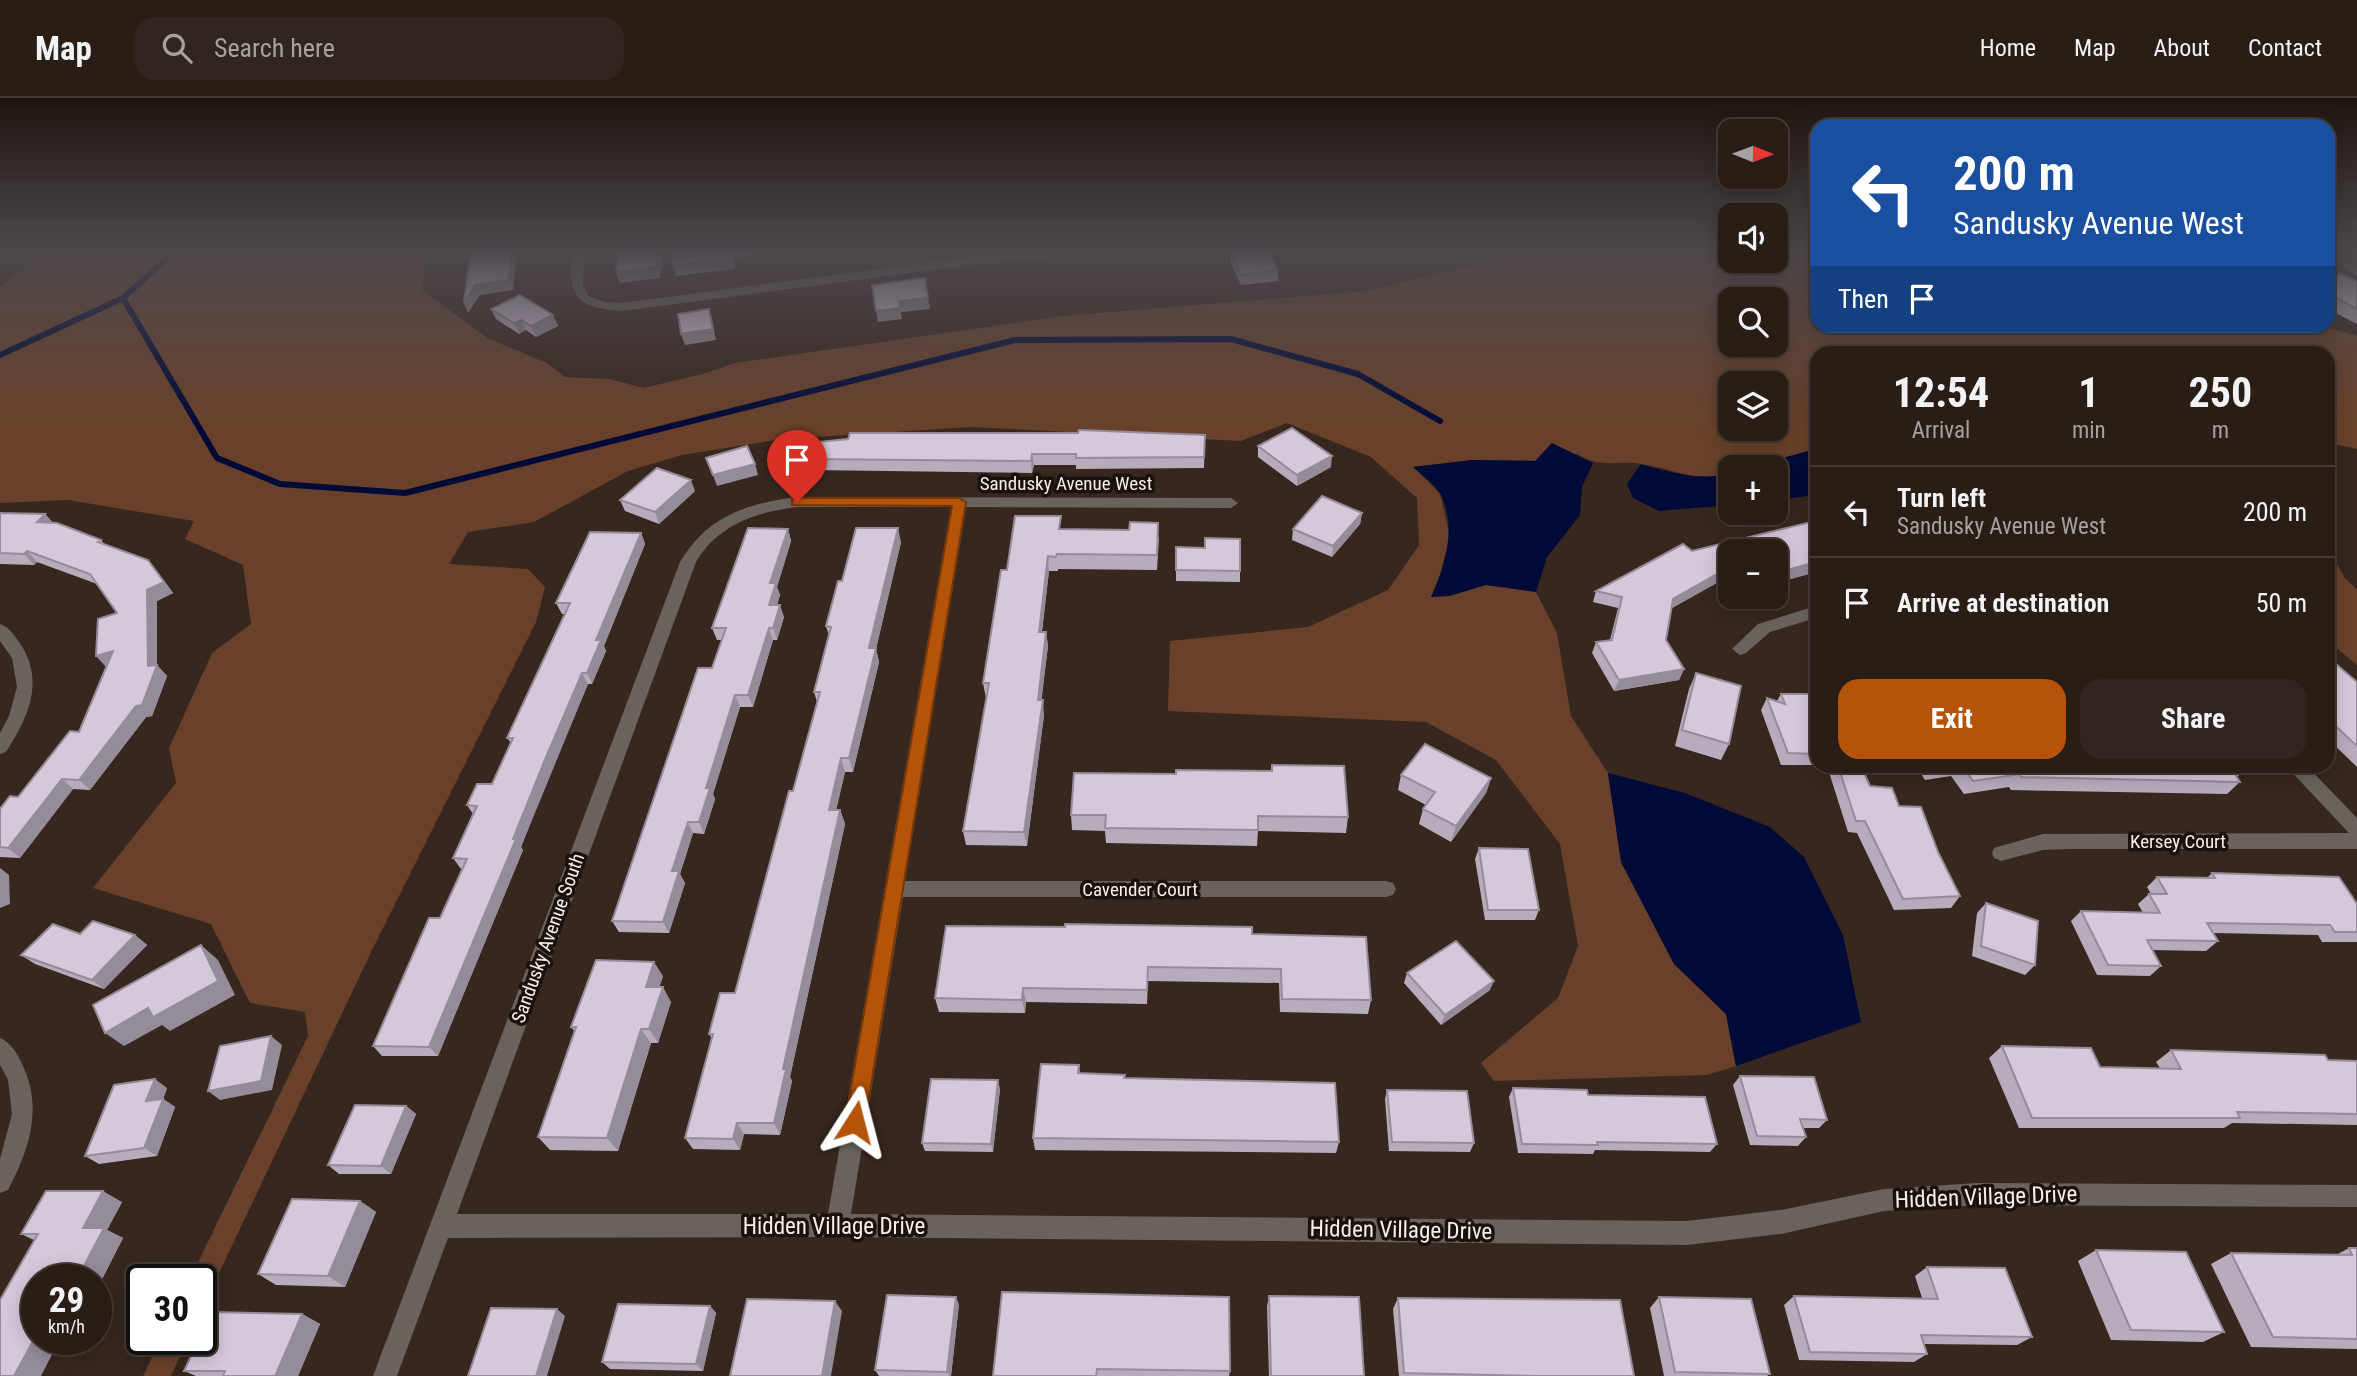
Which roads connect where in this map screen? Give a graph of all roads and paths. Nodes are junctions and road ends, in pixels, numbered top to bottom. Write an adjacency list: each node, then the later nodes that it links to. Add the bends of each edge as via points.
1 (959, 502): 2 (street, Sandusky Avenue West); 3 (street, Sandusky Avenue West, via 797,502); 12 (street)
2 (1231, 502)
3 (735, 517): 18 (street, Sandusky Avenue South, via 714,529 688,562)
4 (1810, 614): 6 (street, via 1764,628)
5 (0, 630): 7 (street, via 16,646 26,673 23,700)
6 (1740, 649)
7 (0, 747)
8 (2302, 773): 9 (street)
9 (2357, 830)
10 (2357, 841): 11 (street, Kersey Court, via 2070,841 2043,842)
11 (2001, 853)
12 (894, 889): 13 (street, Cavender Court); 17 (street)
13 (1386, 890)
14 (0, 1048): 15 (street, via 22,1086 23,1117 16,1149)
15 (0, 1182)
16 (2357, 1196): 17 (street, Hidden Village Drive, via 1978,1194 1884,1200 1781,1222 1687,1233)
17 (838, 1225): 18 (street, Hidden Village Drive)
18 (441, 1226): 19 (street, Sandusky Avenue South)
19 (385, 1376)

